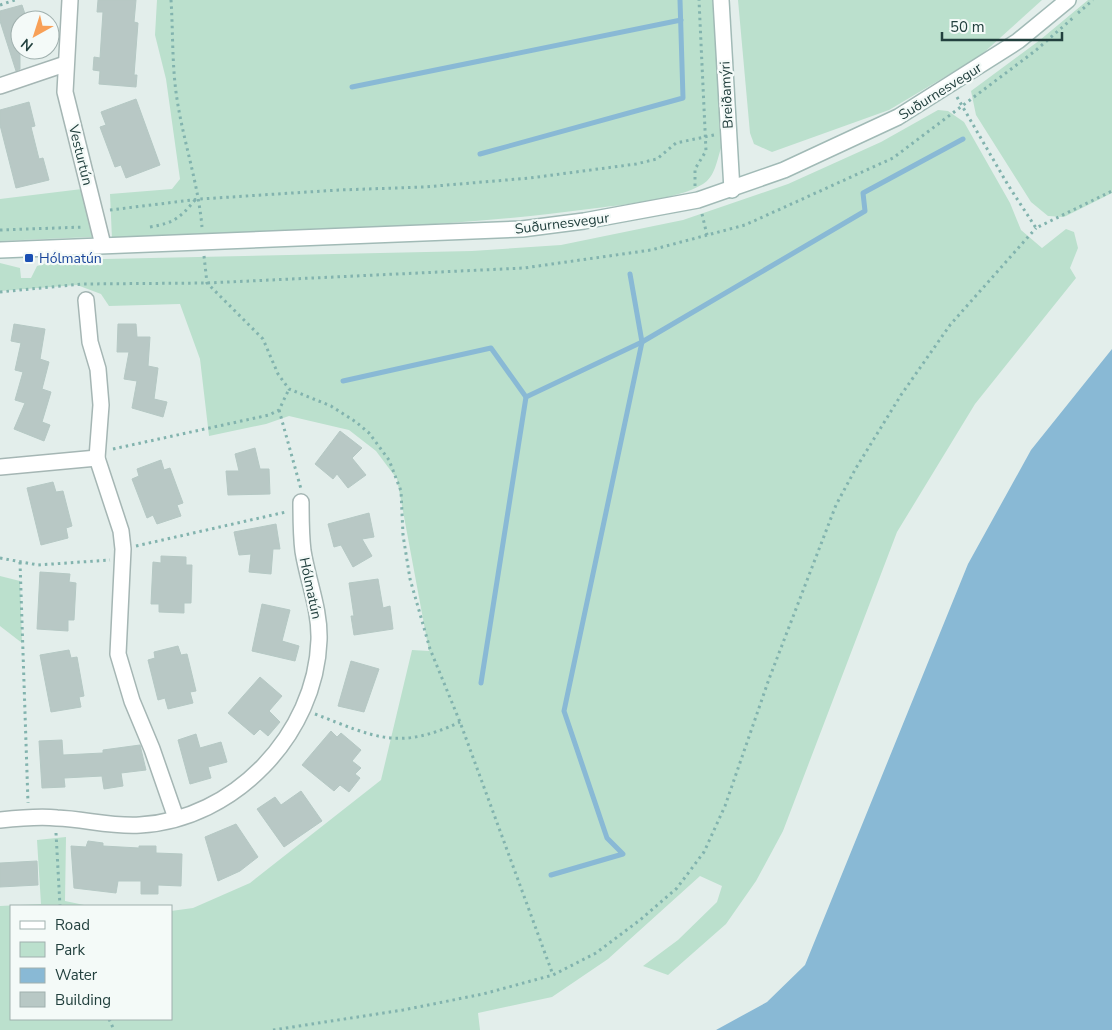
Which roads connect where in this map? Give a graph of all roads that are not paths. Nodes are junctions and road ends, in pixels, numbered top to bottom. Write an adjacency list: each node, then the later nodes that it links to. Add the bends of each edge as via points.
1 (70, 0): 4 (street, Vesturtún)
2 (721, 0): 6 (street, Breiðamýri)
3 (1068, 0): 6 (street, Suðurnesvegur, via 1018,41 898,117 784,170)
4 (65, 64): 5 (street); 7 (street, Vesturtún, via 65,92)
5 (0, 86)
6 (732, 190): 7 (street, Suðurnesvegur, via 698,200 522,229)
7 (103, 245): 8 (street, Suðurnesvegur)
8 (0, 250)
9 (86, 300): 10 (street, via 101,406)
10 (97, 455): 11 (street); 13 (street, via 121,532 123,554 118,654)
11 (0, 467)
12 (301, 505): 13 (street, Hólmatún, via 304,552 319,616 316,672 303,709 281,746 234,793 208,808)
13 (176, 818): 14 (street, Hólmatún, via 139,825 55,817)
14 (0, 820)

